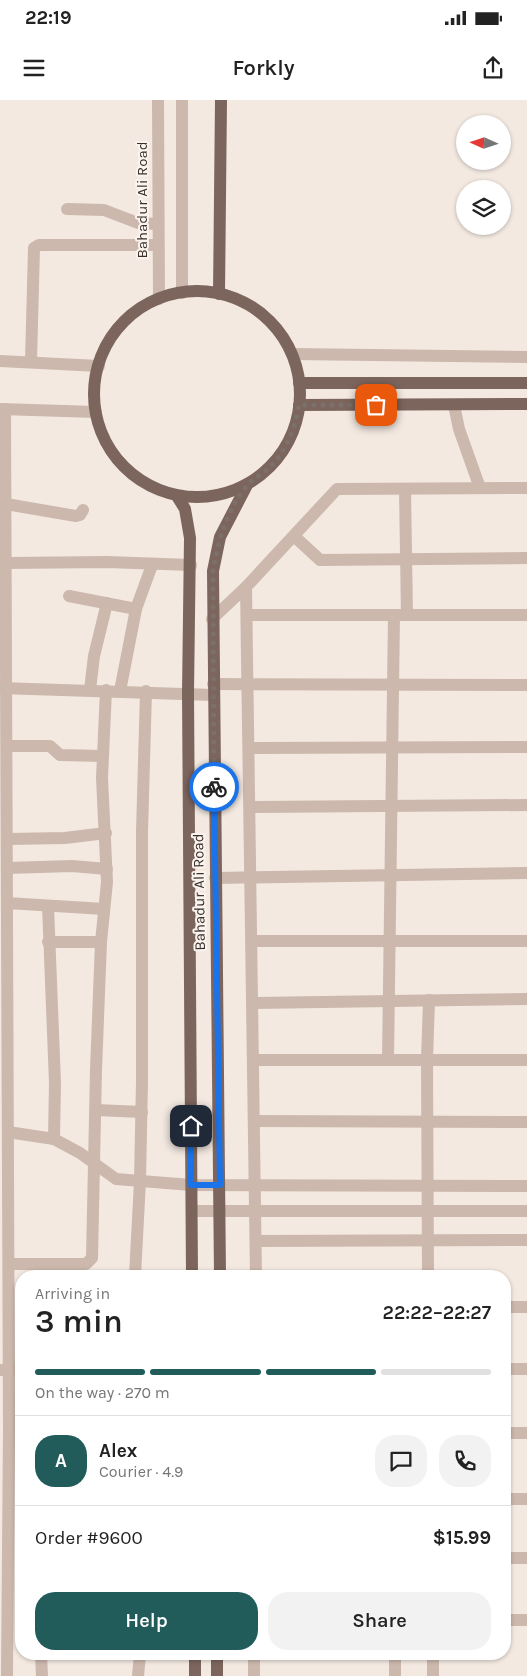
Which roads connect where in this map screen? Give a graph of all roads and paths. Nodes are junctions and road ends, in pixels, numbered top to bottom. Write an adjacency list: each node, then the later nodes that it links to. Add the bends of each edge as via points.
1 (158, 100): 5 (street, Bahadur Ali Road)
2 (182, 100): 7 (street)
3 (221, 100): 8 (main road)
4 (67, 209): 5 (street, via 104,210 138,223)
5 (158, 224): 6 (street, Bahadur Ali Road)
6 (158, 246): 9 (street, Bahadur Ali Road); 13 (street, via 39,245 34,248)
7 (182, 292): 8 (main road); 9 (main road)
8 (219, 294): 10 (main road, via 258,311 278,330)
9 (159, 299): 14 (main road, via 121,325)
10 (292, 354): 11 (street); 15 (main road)
11 (527, 356)
12 (0, 361): 13 (street)
13 (31, 361): 14 (street)
14 (99, 366): 21 (main road)
15 (299, 383): 16 (main road); 18 (main road)
16 (527, 383)
17 (527, 404): 19 (main road)
18 (299, 405): 19 (main road); 22 (main road, via 287,445 270,468)
19 (454, 405): 23 (street)
20 (3, 409): 21 (street); 26 (street)
21 (96, 412): 27 (main road, via 111,450 129,471 151,487)
22 (247, 485): 27 (main road, via 206,497); 45 (main road, Bahadur Ali Road, via 228,518 217,549)
23 (480, 488): 24 (street); 25 (street)
24 (527, 488)
25 (405, 489): 30 (street, via 337,489); 33 (street)
26 (3, 491): 28 (street)
27 (177, 496): 36 (main road, Bahadur Ali Road, via 189,523)
28 (6, 504): 29 (street, via 76,516); 31 (street)
29 (83, 510)
30 (294, 536): 33 (street, via 320,560); 37 (street)
31 (3, 548): 34 (street)
32 (527, 558): 33 (street)
33 (406, 559): 43 (street)
34 (6, 563): 35 (street); 41 (street)
35 (152, 565): 36 (street); 40 (street)
36 (191, 565): 55 (main road, Bahadur Ali Road)
37 (246, 587): 42 (street); 45 (street)
38 (68, 596): 39 (street)
39 (107, 603): 40 (street); 50 (street, via 94,656)
40 (136, 609): 53 (street)
41 (3, 615): 49 (street)
42 (247, 615): 43 (street); 46 (street)
43 (401, 615): 44 (street); 47 (street)
44 (527, 615)
45 (212, 619): 52 (main road, Bahadur Ali Road)
46 (248, 684): 47 (street); 52 (street); 59 (street)
47 (394, 685): 48 (street); 57 (street)
48 (527, 685)
49 (3, 688): 50 (street); 56 (street)
50 (90, 690): 51 (street)
51 (106, 690): 53 (street); 60 (street)
52 (213, 690): 55 (street); 71 (main road, Bahadur Ali Road)
53 (120, 691): 54 (street)
54 (146, 692): 55 (street); 93 (street, via 142,832)
55 (188, 693): 102 (main road, Bahadur Ali Road)
56 (4, 740): 60 (street, via 50,746 60,755); 61 (street)
57 (392, 747): 58 (street); 59 (street); 63 (street)
58 (527, 747)
59 (249, 748): 64 (street)
60 (102, 756): 65 (street)
61 (3, 798): 66 (street)
62 (527, 805): 63 (street)
63 (392, 806): 64 (street); 70 (street)
64 (250, 807): 72 (street)
65 (106, 833): 66 (street, via 65,838); 67 (street)
66 (7, 839): 68 (street)
67 (107, 869): 68 (street, via 72,866); 75 (street)
68 (5, 873): 73 (street)
69 (527, 873): 70 (street)
70 (390, 876): 72 (street); 78 (street)
71 (215, 878): 72 (street); 103 (main road, Bahadur Ali Road)
72 (251, 878): 77 (street)
73 (7, 903): 74 (street); 76 (street)
74 (48, 906): 75 (street); 80 (street)
75 (104, 909): 81 (street)
76 (4, 932): 82 (street)
77 (252, 941): 78 (street); 86 (street)
78 (390, 941): 79 (street); 85 (street)
79 (527, 941)
80 (48, 942): 81 (street); 99 (street)
81 (101, 942): 92 (street)
82 (4, 995): 87 (street)
83 (527, 999): 84 (street)
84 (429, 1000): 85 (street); 90 (street)
85 (389, 1001): 86 (street); 89 (street)
86 (253, 1003): 88 (street)
87 (4, 1058): 94 (street)
88 (254, 1060): 89 (street); 95 (street)
89 (388, 1060): 90 (street)
90 (427, 1060): 91 (street); 96 (street)
91 (527, 1060)
92 (96, 1110): 93 (street); 100 (street)
93 (142, 1112): 101 (street)
94 (4, 1113): 98 (street)
95 (255, 1121): 96 (street); 104 (street)
96 (427, 1121): 97 (street); 105 (street)
97 (527, 1122)
98 (8, 1132): 99 (street); 107 (street)
99 (54, 1139): 100 (street)
100 (96, 1164): 101 (street, via 116,1179); 117 (street, via 90,1262)
101 (140, 1181): 102 (street); 118 (street)
102 (191, 1185): 103 (street); 108 (main road, Bahadur Ali Road)
103 (220, 1185): 104 (street); 109 (main road, Bahadur Ali Road)
104 (256, 1185): 105 (street); 110 (street)
105 (428, 1186): 106 (street); 111 (street)
106 (527, 1186)
107 (4, 1193): 115 (street)
108 (192, 1211): 109 (street); 119 (main road, Bahadur Ali Road)
109 (220, 1211): 110 (street); 120 (main road, Bahadur Ali Road)
110 (256, 1211): 111 (street); 116 (street)
111 (427, 1211): 112 (street); 113 (street)
112 (527, 1211)
113 (428, 1240): 114 (street); 116 (street); 122 (street)
114 (527, 1240)
115 (4, 1241): 117 (street)
116 (256, 1241): 121 (street)
117 (9, 1264): 123 (street)
118 (135, 1270)
119 (192, 1270)
120 (220, 1270)
121 (256, 1270)
122 (428, 1270)
123 (10, 1306): 128 (street)
124 (527, 1307): 125 (street)
125 (511, 1308)
126 (511, 1369): 127 (street)
127 (527, 1369)
128 (10, 1370): 129 (street)
129 (5, 1429): 132 (street)
130 (511, 1433): 131 (street)
131 (527, 1433)
132 (15, 1445): 133 (street)
133 (4, 1492): 136 (street)
134 (511, 1499): 135 (street)
135 (527, 1499)
136 (8, 1518): 137 (street); 138 (street)
137 (15, 1518)
138 (4, 1556): 141 (street)
139 (511, 1558): 140 (street)
140 (527, 1558)
141 (4, 1617): 151 (street)
142 (511, 1620): 143 (street)
143 (527, 1620)
144 (41, 1660): 152 (street)
145 (139, 1660): 153 (street)
146 (194, 1660): 154 (main road)
147 (217, 1660): 155 (main road)
148 (254, 1660): 156 (street)
149 (395, 1660): 157 (street)
150 (433, 1660): 158 (street)
151 (7, 1676)
152 (42, 1676)
153 (138, 1676)
154 (195, 1676)
155 (217, 1676)
156 (254, 1676)
157 (395, 1676)
158 (434, 1676)

